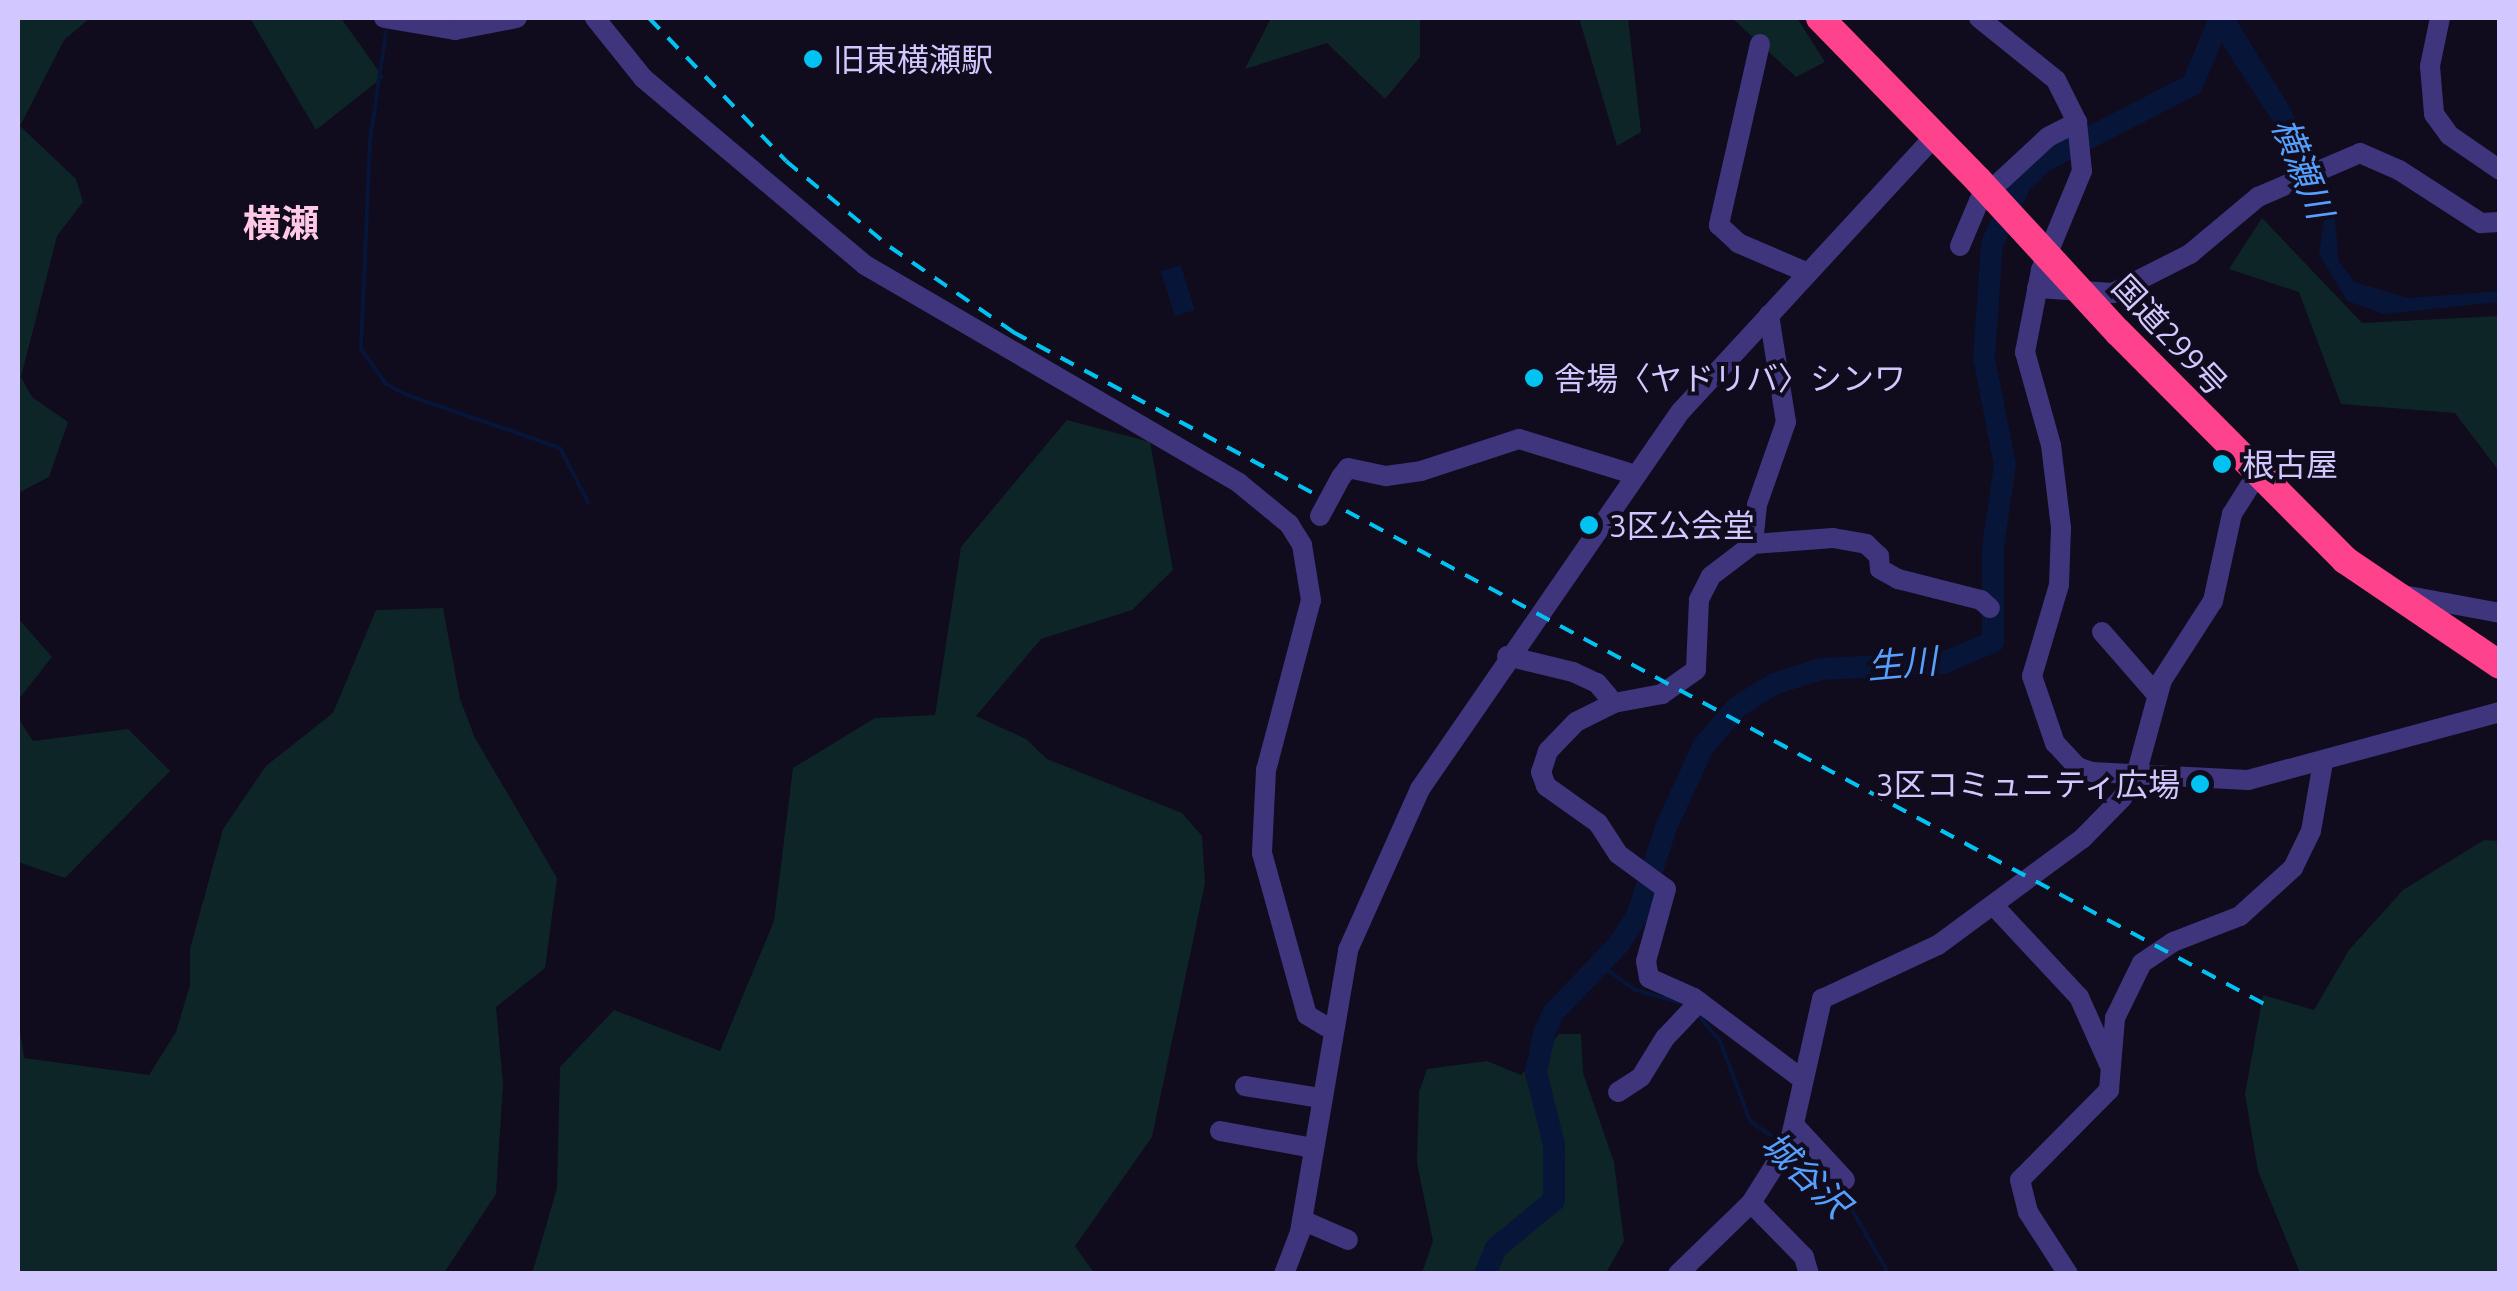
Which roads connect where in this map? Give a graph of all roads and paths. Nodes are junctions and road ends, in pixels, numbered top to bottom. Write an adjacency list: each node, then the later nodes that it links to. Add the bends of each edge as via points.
1 (384, 18): 2 (street, via 455,30)
2 (517, 18)
3 (595, 18): 19 (street, via 655,88 866,265 1260,496)
4 (1820, 18): 9 (highway, 国道299号)
5 (1980, 18): 8 (street, via 2056,80)
6 (2440, 18): 10 (street, via 2430,66 2434,114 2449,135)
7 (1760, 44): 13 (street, via 1719,225 1738,244)
8 (2078, 128): 12 (street, via 2048,137 1979,201); 14 (street, via 2082,171)
9 (1936, 136): 13 (street); 17 (highway, 国道299号, bridge)
10 (2500, 170)
11 (2500, 222): 14 (street, via 2481,223 2360,153 2258,197 2190,254 2113,293 2078,296)
12 (1960, 246)
13 (1808, 273): 15 (street)
14 (2037, 288): 30 (street, via 2025,352 2050,445 2062,564 2036,653 2035,697 2055,744 2077,768)
15 (1770, 315): 16 (street, via 1695,394); 18 (street, via 1786,422 1756,505)
16 (1634, 474): 19 (street, bridge, via 1518,439 1420,471 1386,476 1348,468); 24 (street)
17 (2256, 476): 20 (highway, 国道299号); 26 (street, via 2232,514 2213,601)
18 (1753, 544): 21 (street, via 1833,538 1866,544 1879,556 1880,568 1898,580 1981,600); 27 (street, via 1720,566 1702,590 1696,670 1662,694)
19 (1302, 545): 33 (street, via 1311,600 1260,822 1262,853 1307,1015)
20 (2384, 591): 22 (street); 25 (highway, 国道299号)
21 (1990, 608)
22 (2500, 613)
23 (2102, 632): 26 (street)
24 (1507, 656): 27 (street, via 1573,672 1597,683); 33 (street, via 1420,789 1362,909)
25 (2500, 665)
26 (2157, 695): 30 (street)
27 (1614, 703): 32 (street, via 1576,722 1548,751 1541,772 1546,786 1598,823 1629,862 1660,884 1668,897 1646,971)
28 (2500, 712): 29 (street)
29 (2323, 762): 30 (street, via 2248,780); 34 (street, via 2311,831 2292,868 2240,916 2173,942 2142,963 2115,1018)
30 (2136, 774): 31 (street, via 2106,820)
31 (1994, 907): 34 (street, via 2079,997); 35 (street, via 1938,946 1822,999)
32 (1698, 1003): 35 (street); 37 (street, via 1641,1077)
33 (1332, 1030): 38 (street)
34 (2110, 1066): 49 (street, via 2112,1082 2103,1100 2024,1172 2018,1186)
35 (1802, 1079): 40 (street)
36 (1244, 1086): 38 (street)
37 (1618, 1092)
38 (1321, 1098): 41 (street)
39 (1220, 1130): 41 (street)
40 (1789, 1141): 42 (street); 43 (street)
41 (1313, 1148): 44 (street)
42 (1845, 1180)
43 (1751, 1202): 47 (street); 48 (street, via 1804,1257)
44 (1302, 1220): 45 (street); 46 (street)
45 (1348, 1240)
46 (1284, 1274)
47 (1678, 1274)
48 (1810, 1274)
49 (2068, 1274)

